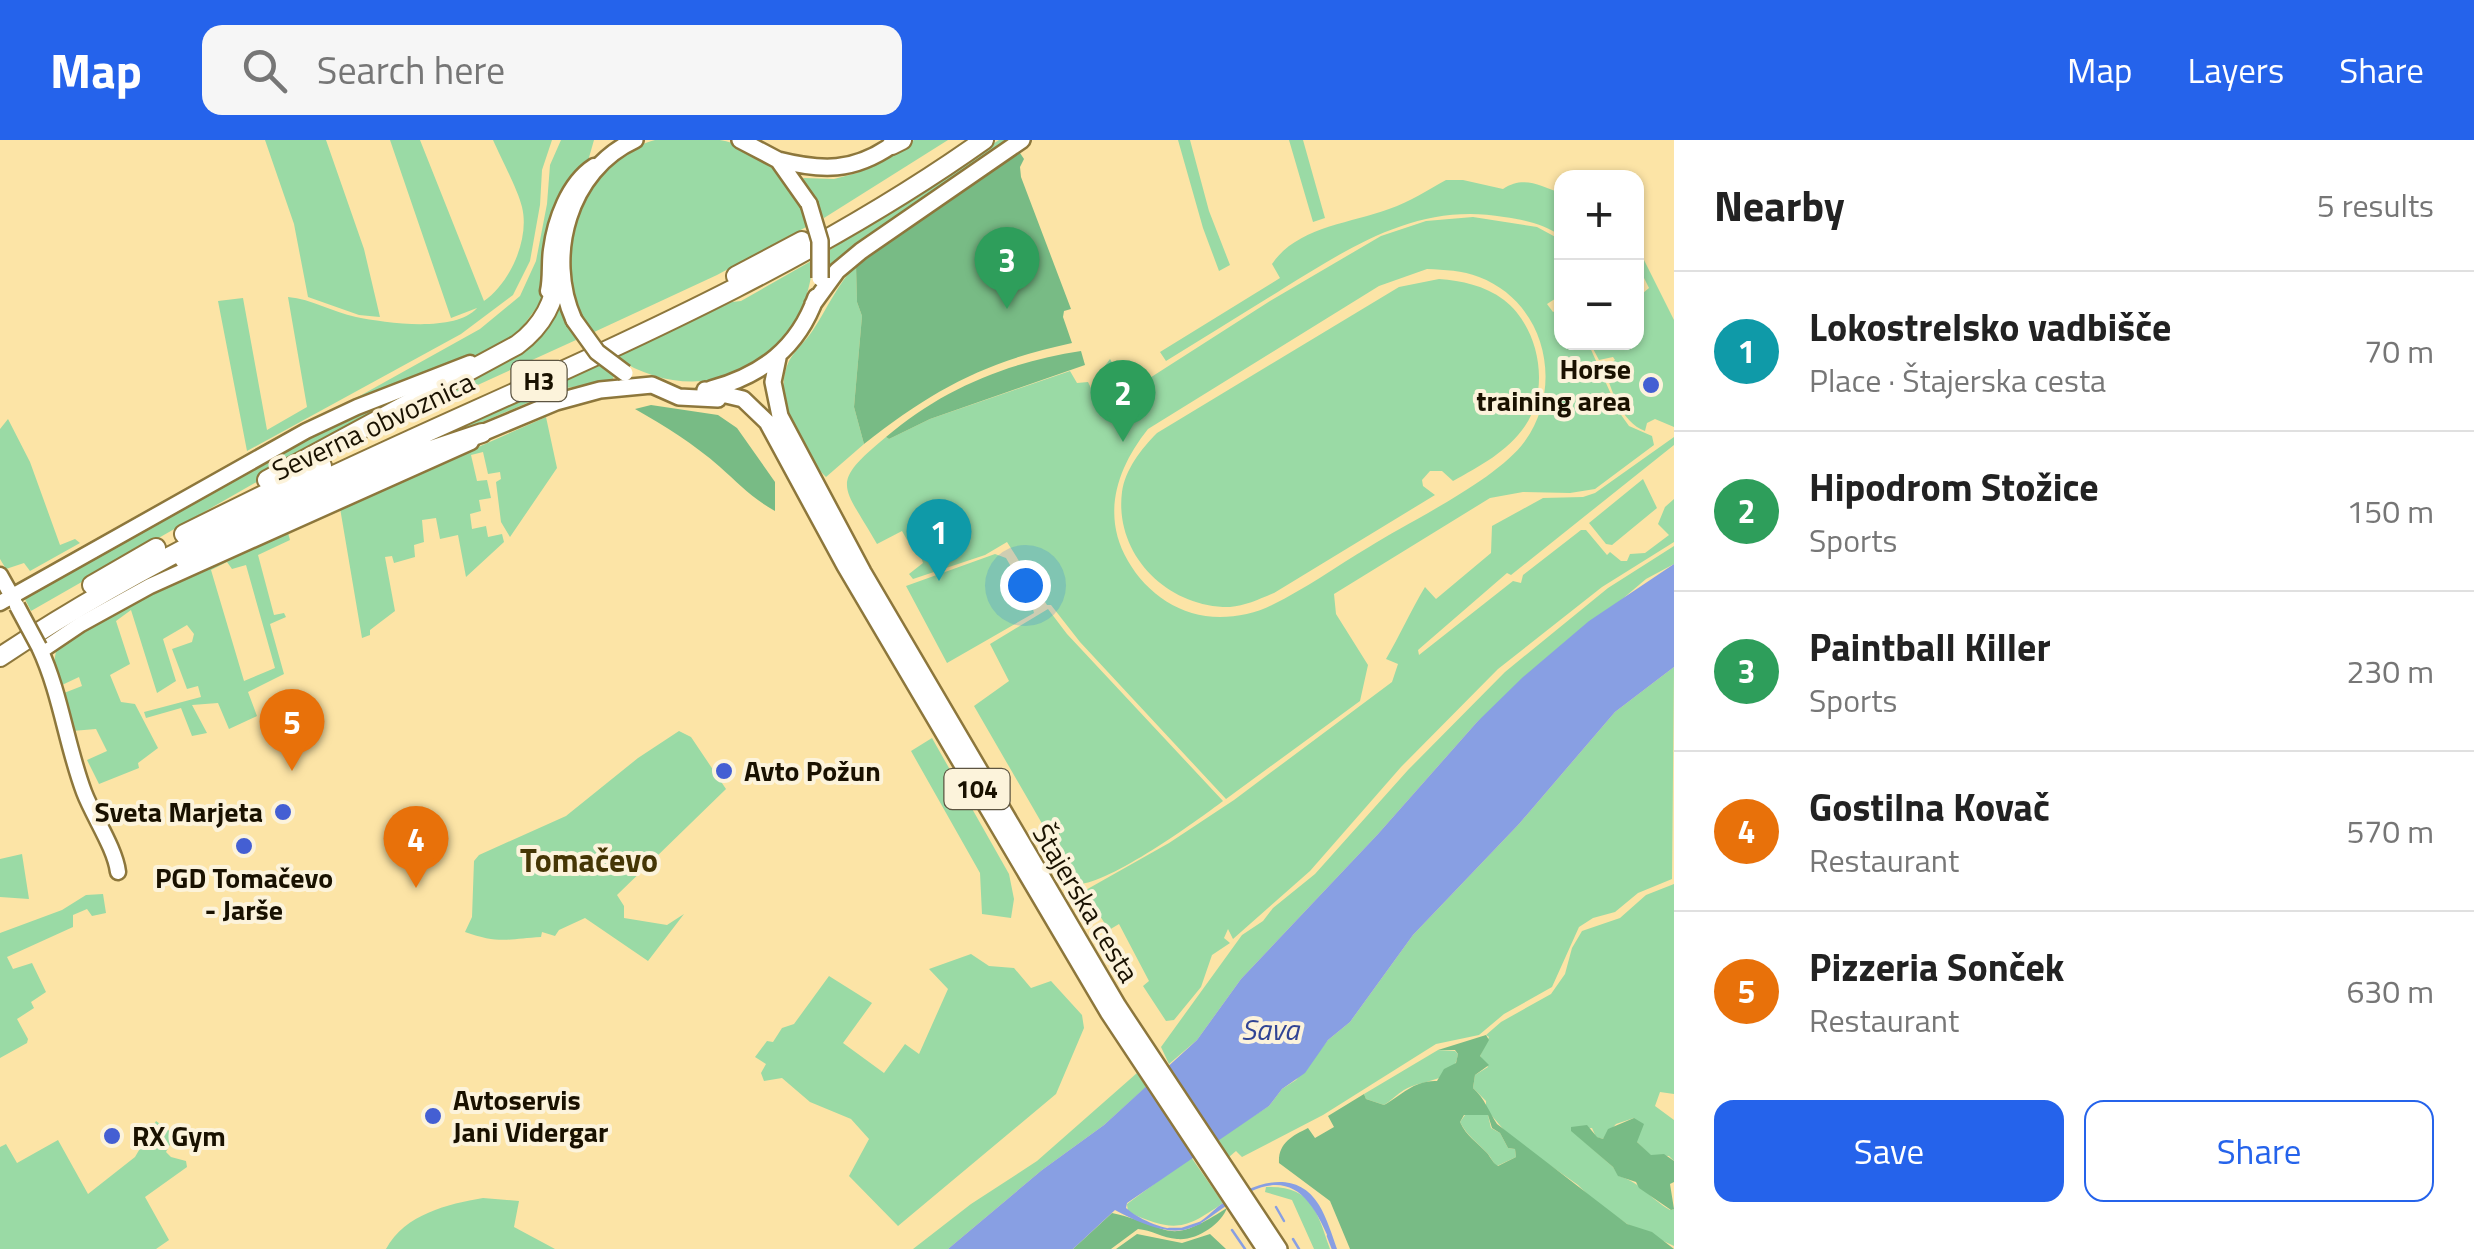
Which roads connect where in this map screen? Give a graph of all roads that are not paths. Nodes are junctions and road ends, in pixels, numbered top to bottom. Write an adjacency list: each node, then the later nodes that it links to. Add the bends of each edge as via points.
1 (604, 140): 10 (main road)
2 (636, 140): 10 (main road)
3 (740, 140): 9 (main road)
4 (759, 140): 9 (main road)
5 (963, 140): 19 (highway, Severna obvoznica / H3, via 850,214 738,275)
6 (984, 140): 22 (highway, Severna obvoznica / H3, via 763,276 226,526)
7 (1022, 140): 11 (main road)
8 (897, 142): 9 (main road, via 838,169)
9 (778, 160): 13 (main road, bridge, via 809,204 821,249)
10 (600, 163): 12 (main road, via 568,219); 21 (street, via 579,180 561,211 546,299 516,339 306,431)
11 (873, 244): 13 (main road, via 837,271); 14 (main road, via 837,280 802,340)
12 (560, 269): 15 (main road, bridge, via 564,297 594,349); 19 (highway, via 548,312 517,346 202,516)
13 (814, 304): 14 (main road)
14 (778, 358): 16 (main road, via 743,379); 27 (main road, Štajerska cesta / 104, via 773,378 780,416)
15 (652, 385): 16 (main road); 17 (main road, via 578,395); 18 (main road, Štajerska cesta, via 680,397 736,403)
16 (705, 390): 18 (main road, Štajerska cesta / 104, via 748,402)
17 (482, 434): 22 (highway, via 431,450); 24 (street, via 150,586)
18 (773, 437): 27 (main road, Štajerska cesta / 104)
19 (186, 532): 23 (highway, Severna obvoznica / H3)
20 (0, 574): 21 (street)
21 (10, 601): 24 (street, bridge)
22 (84, 604): 25 (highway, Severna obvoznica / H3)
23 (0, 642)
24 (40, 649): 26 (street)
25 (0, 657)
26 (106, 842)
27 (1113, 1009): 28 (main road, Štajerska cesta / 104)
28 (1247, 1214): 29 (main road, Štajerska cesta / 104); 30 (main road, Štajerska cesta / 104)
29 (1265, 1249)
30 (1279, 1249)

